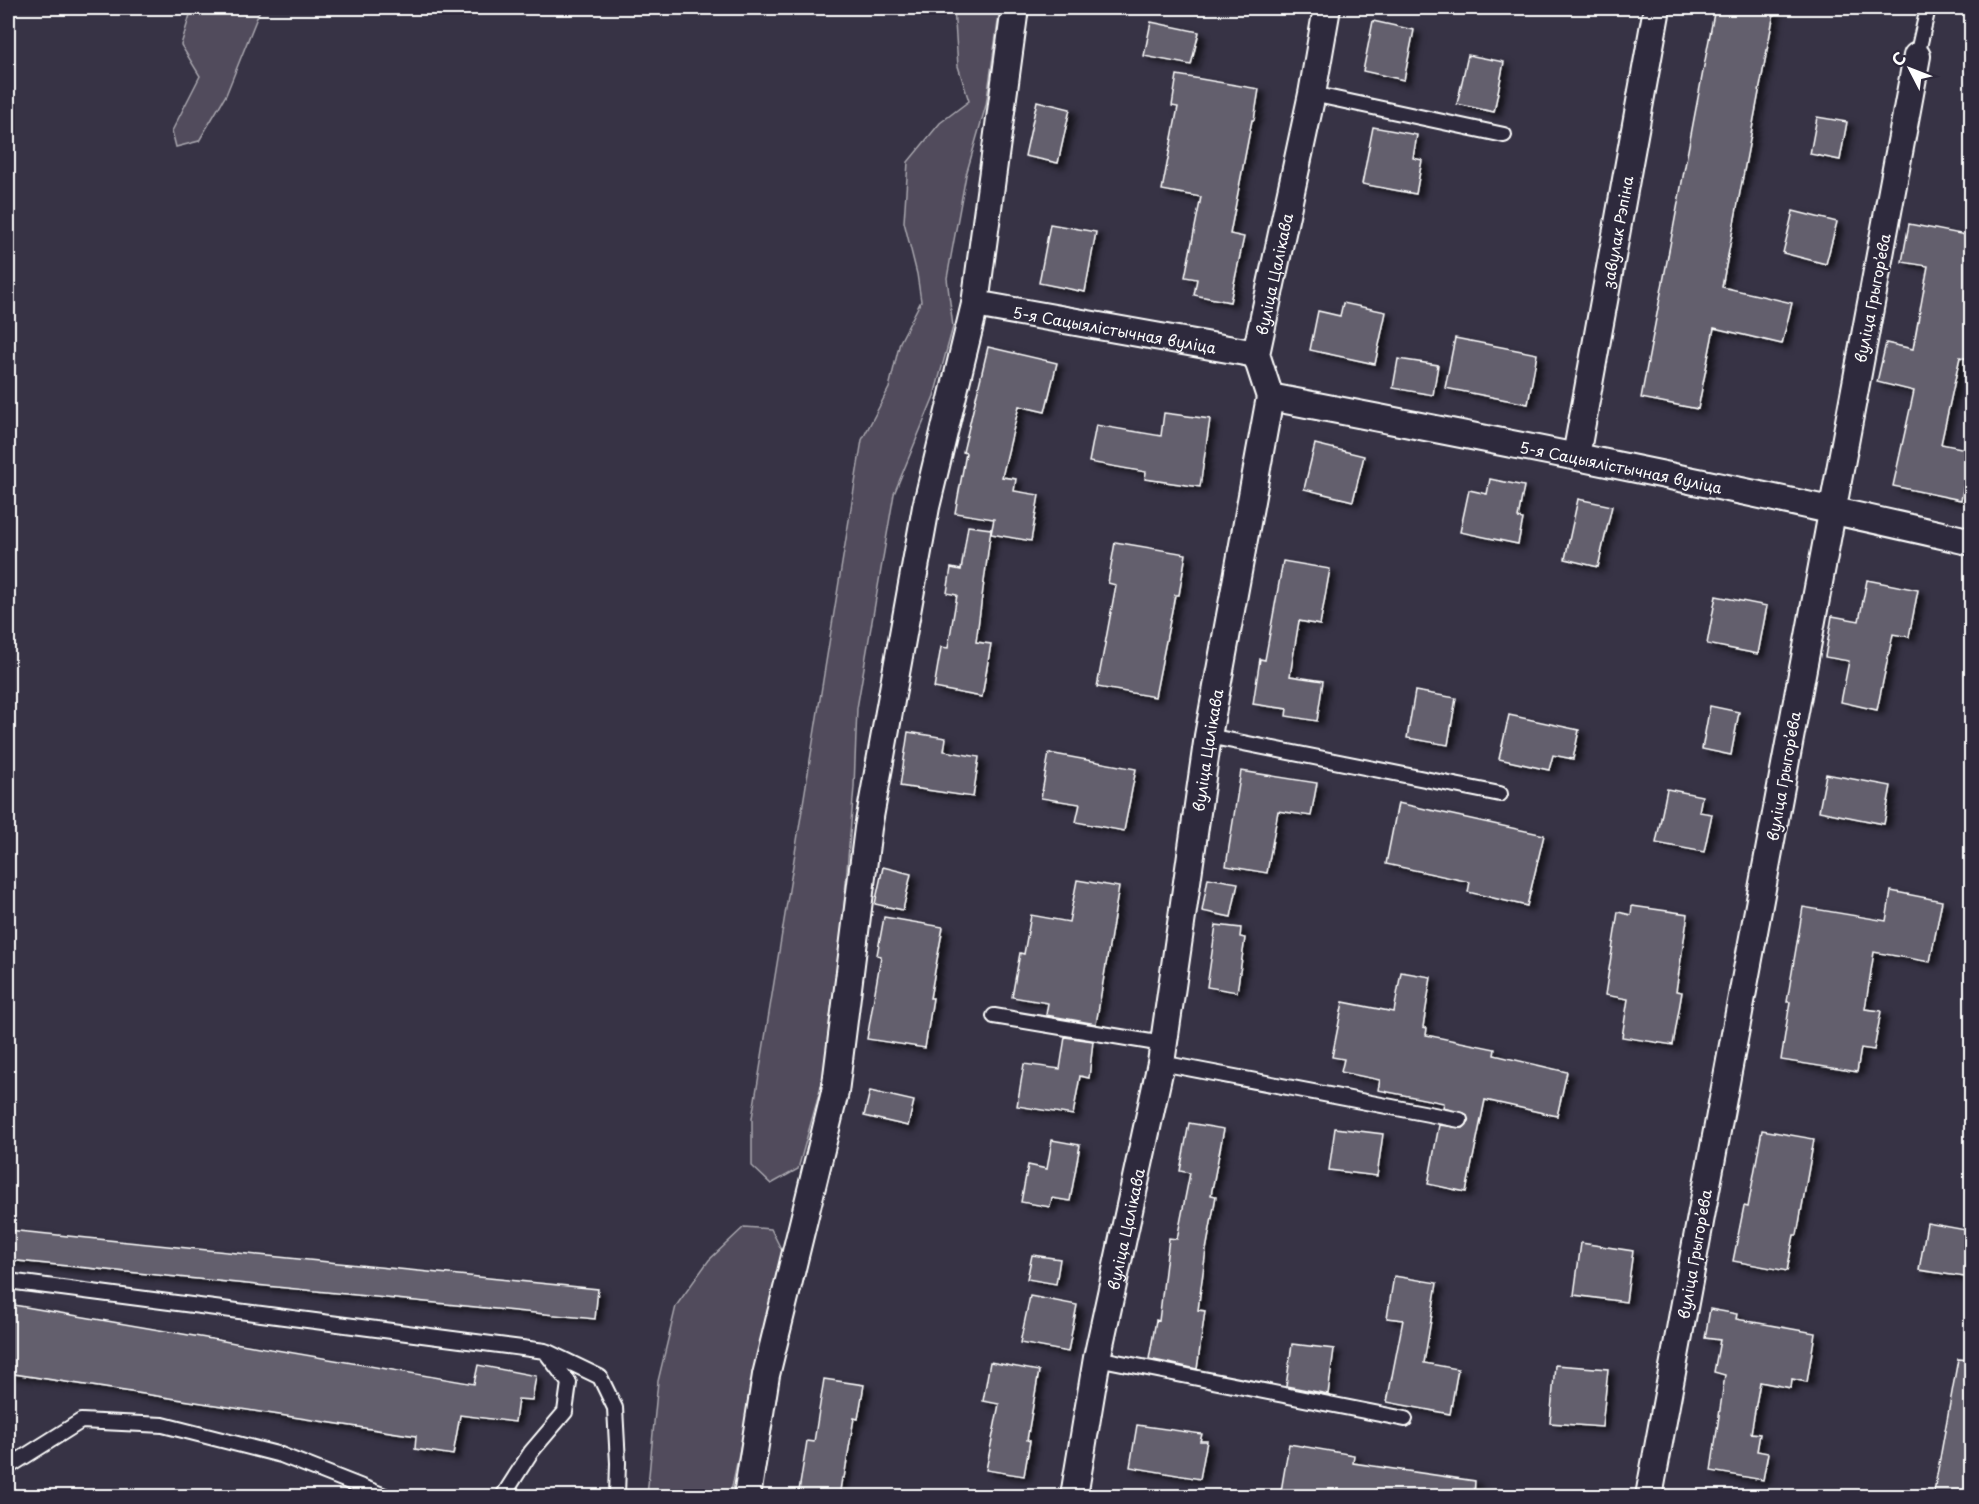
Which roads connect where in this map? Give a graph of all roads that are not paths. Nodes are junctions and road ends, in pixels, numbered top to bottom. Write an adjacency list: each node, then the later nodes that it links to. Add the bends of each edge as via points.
1 (1015, 8): 8 (street)
2 (1327, 8): 6 (street, вуліца Цалікава)
3 (1657, 8): 11 (street, завулак Рэпіна)
4 (1928, 8): 5 (lane)
5 (1917, 56): 12 (street, вуліца Грыгорʼева)
6 (1312, 94): 7 (lane); 9 (street, вуліца Цалікава)
7 (1504, 135)
8 (975, 304): 9 (street, 5-я Сацыялістычная вуліца); 27 (street, via 926,507 868,828 835,1092 766,1375)
9 (1256, 354): 10 (street, вуліца Цалікава)
10 (1270, 397): 11 (street, 5-я Сацыялістычная вуліца); 14 (street, вуліца Цалікава)
11 (1576, 456): 12 (street, 5-я Сацыялістычная вуліца)
12 (1832, 510): 13 (street, 5-я Сацыялістычная вуліца); 29 (street, вуліца Грыгорʼева)
13 (1971, 542)
14 (1208, 736): 15 (lane); 17 (street, вуліца Цалікава)
15 (1500, 794)
16 (994, 1016): 17 (lane)
17 (1162, 1054): 18 (lane); 21 (street, вуліца Цалікава)
18 (1460, 1120)
19 (8, 1281): 20 (lane)
20 (544, 1351): 25 (lane, via 568,1383 565,1412 531,1452); 26 (lane, via 600,1377 615,1408)
21 (1097, 1358): 22 (lane); 28 (street, вуліца Цалікава)
22 (1405, 1419)
23 (8, 1467): 24 (lane, via 81,1421 163,1425 281,1455)
24 (385, 1497)
25 (503, 1497)
26 (617, 1497)
27 (747, 1497)
28 (1074, 1497)
29 (1649, 1497)

